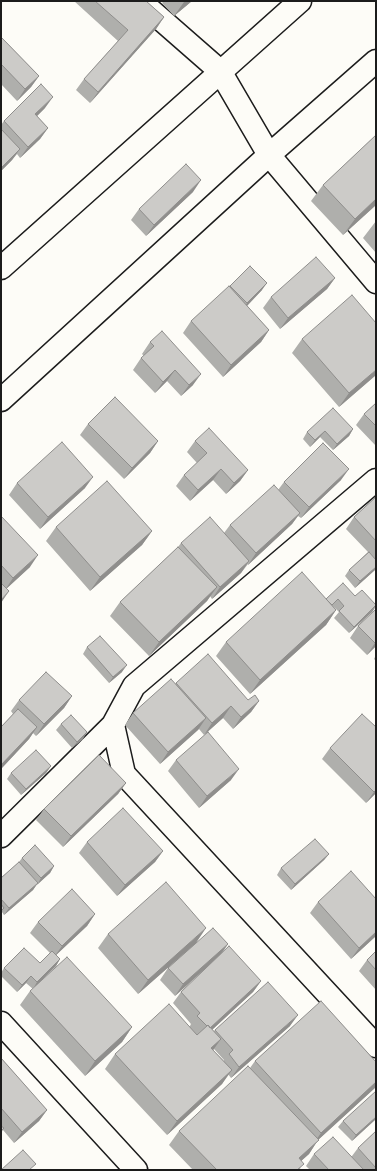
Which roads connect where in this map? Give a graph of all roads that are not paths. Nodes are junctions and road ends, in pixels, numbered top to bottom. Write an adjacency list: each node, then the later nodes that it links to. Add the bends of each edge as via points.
1 (140, 1): 4 (street)
2 (300, 1): 4 (street)
3 (376, 61): 5 (street)
4 (220, 71): 5 (street); 6 (street)
5 (269, 155): 7 (street); 8 (street)
6 (1, 268)
7 (376, 282)
8 (1, 400)
9 (376, 480): 10 (street, via 134,686)
10 (113, 725): 11 (street); 13 (street, via 124,774)
11 (1, 836)
12 (1, 1023): 14 (street)
13 (376, 1046)
14 (136, 1170)

